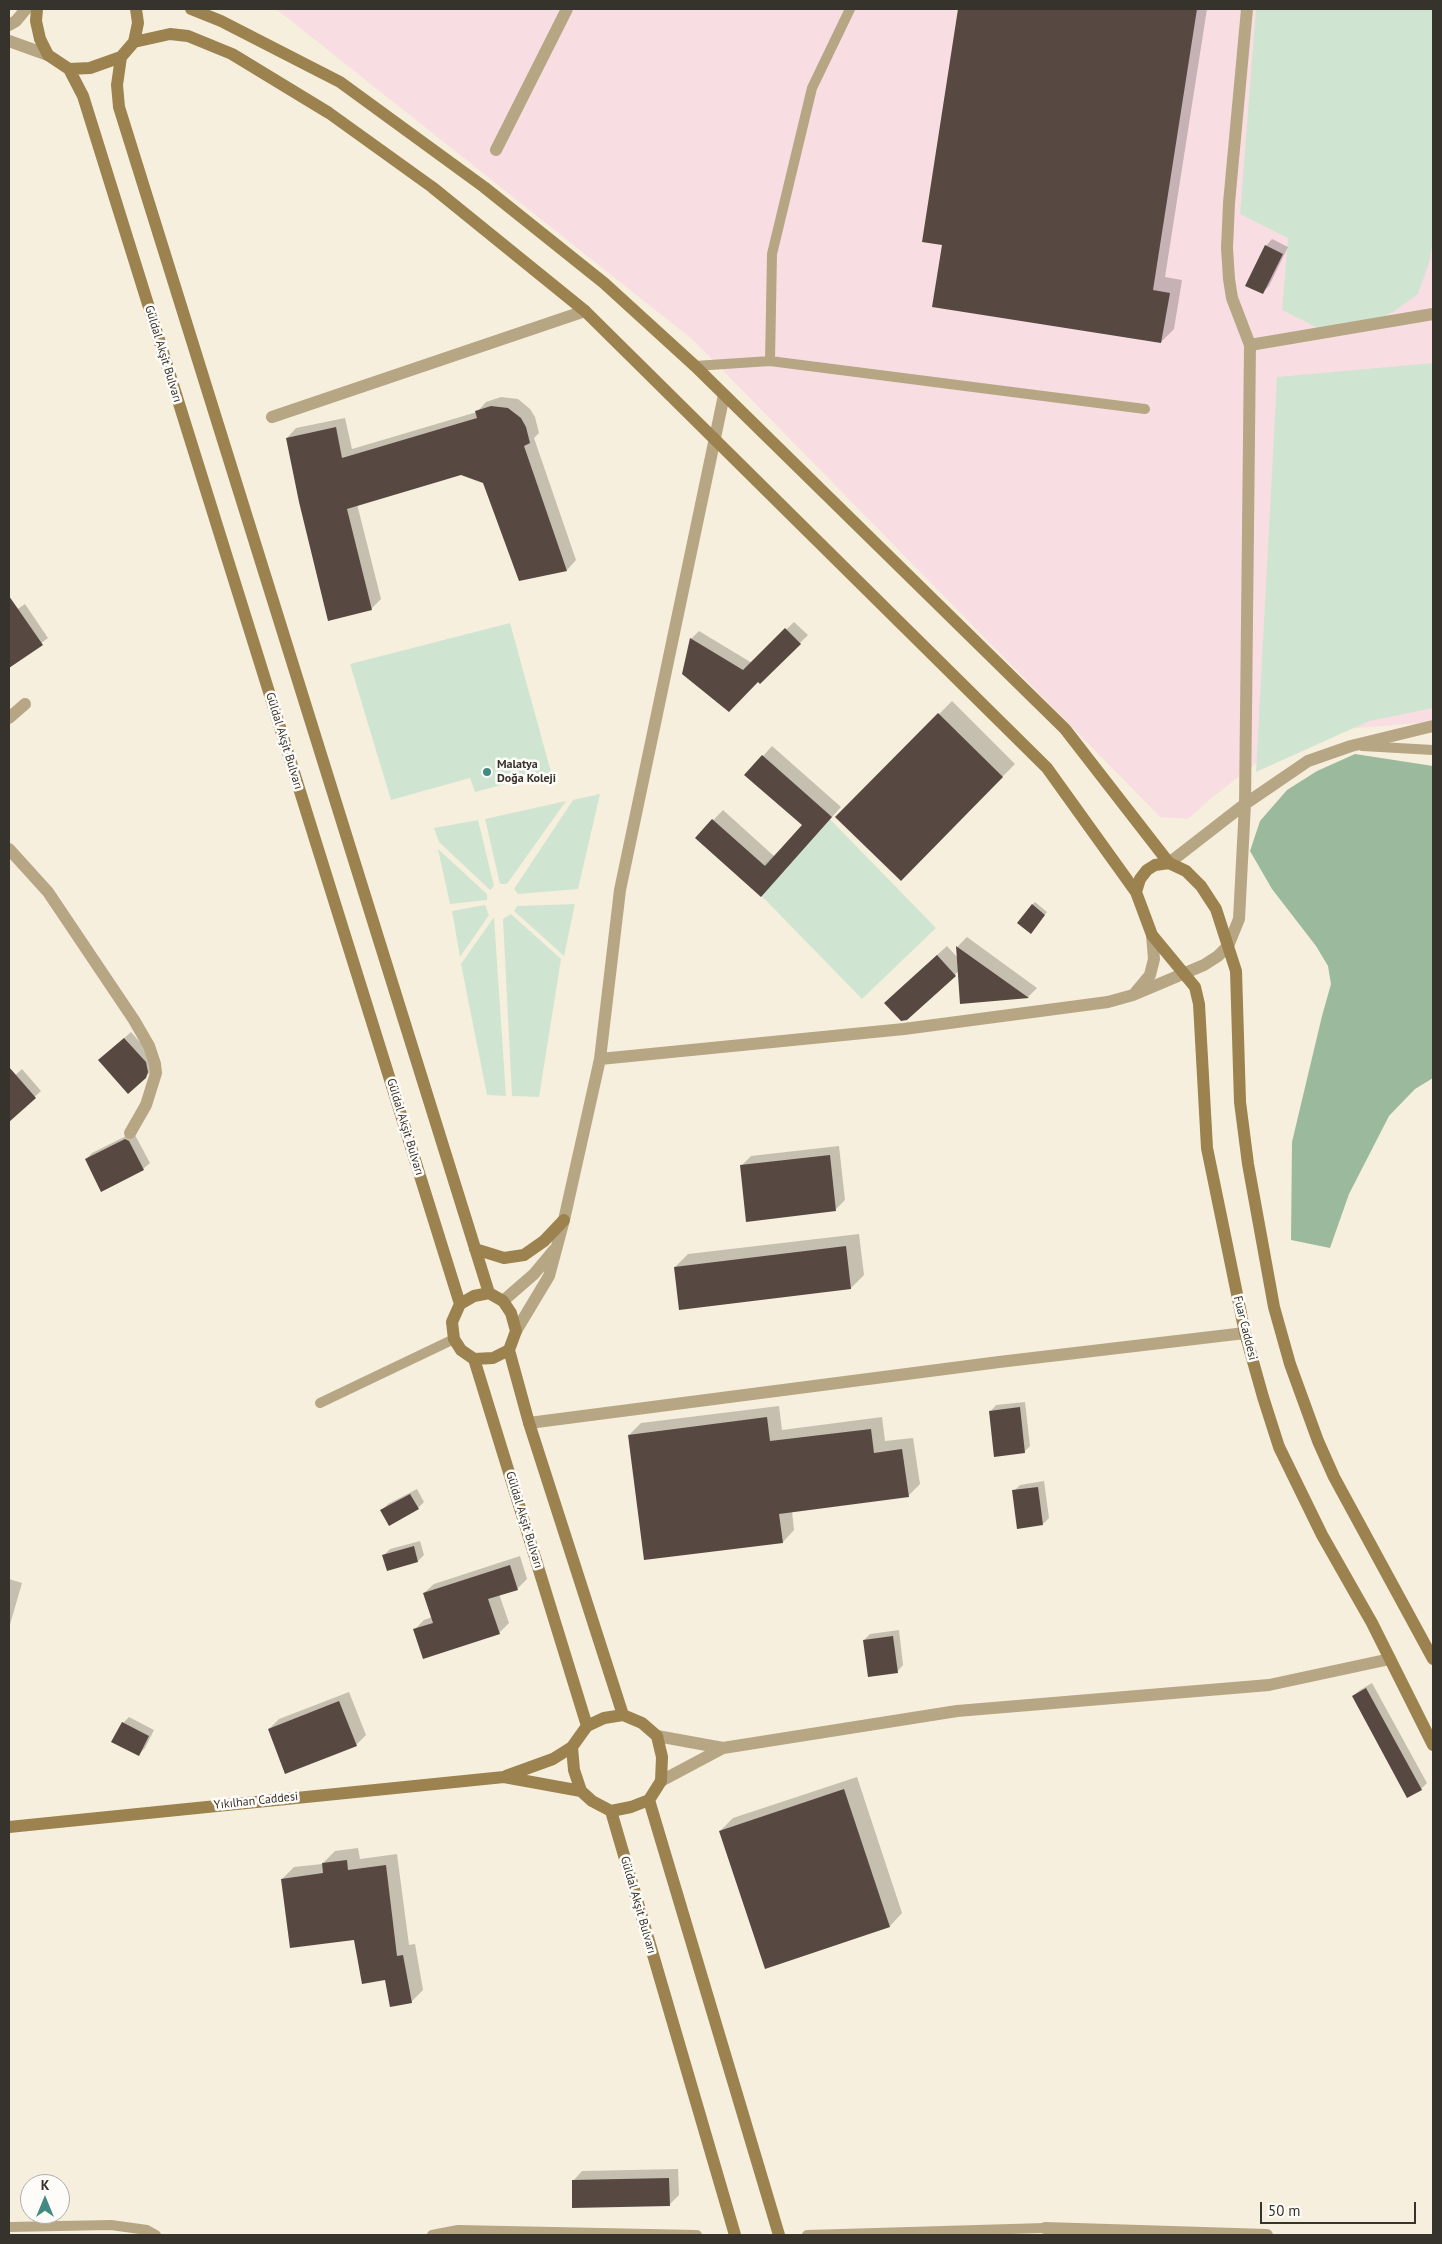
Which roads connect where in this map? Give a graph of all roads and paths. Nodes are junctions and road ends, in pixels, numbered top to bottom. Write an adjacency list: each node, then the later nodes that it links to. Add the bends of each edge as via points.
1 (26, 9): 8 (street)
2 (37, 9): 11 (street, via 40,39)
3 (136, 9): 10 (street, via 138,24)
4 (191, 9): 19 (street, via 340,82 484,187 604,283)
5 (567, 9): 14 (street)
6 (850, 9): 18 (lane, via 812,88 772,254)
7 (1247, 9): 17 (street, via 1227,248 1232,298)
8 (9, 25)
9 (9, 41): 11 (street)
10 (134, 42): 12 (street); 15 (street, Fuar Caddesi, via 170,34 188,36 232,54 329,113 432,187)
11 (48, 55): 13 (street, Güldal Akşit Bulvarı)
12 (121, 57): 13 (street, via 90,68); 41 (street, via 119,107)
13 (69, 70): 44 (street, Güldal Akşit Bulvarı, via 83,96)
14 (496, 150)
15 (585, 311): 22 (street); 23 (street, Fuar Caddesi)
16 (1433, 314): 17 (street)
17 (1250, 345): 29 (street)
18 (770, 361): 19 (lane); 21 (lane)
19 (695, 366): 20 (street)
20 (724, 395): 23 (street); 31 (street, via 1065,730)
21 (1145, 410)
22 (272, 417)
23 (714, 438): 32 (street, Fuar Caddesi, via 1047,768); 37 (street, via 620,890)
24 (25, 704): 25 (street)
25 (9, 718)
26 (1433, 726): 27 (street)
27 (1351, 746): 28 (lane); 29 (street, via 1308,761)
28 (1433, 750)
29 (1245, 804): 31 (street); 34 (street, via 1239,919)
30 (9, 849): 38 (street, via 48,892 149,1046 156,1073 146,1106)
31 (1169, 863): 32 (street, via 1147,870); 34 (street, via 1186,871 1201,886 1216,909)
32 (1136, 892): 33 (street, Fuar Caddesi)
33 (1152, 935): 35 (street, Fuar Caddesi); 36 (street, via 1154,959 1150,975)
34 (1228, 946): 35 (street, via 1218,956); 53 (street, via 1236,970 1240,1102 1248,1164 1274,1308 1290,1364 1334,1477)
35 (1186, 974): 36 (street); 46 (street, Fuar Caddesi, via 1195,987 1199,1004 1207,1148)
36 (1133, 995): 37 (street, via 1108,1002 904,1029)
37 (600, 1059): 39 (street)
38 (130, 1133)
39 (564, 1220): 40 (street); 41 (street, via 544,1241 524,1255 504,1258)
40 (557, 1247): 43 (street, via 534,1274); 45 (street, via 549,1276)
41 (475, 1249): 42 (street)
42 (489, 1293): 43 (street); 44 (street, via 474,1296)
43 (503, 1300): 45 (street)
44 (460, 1304): 47 (street, via 452,1322)
45 (516, 1331): 48 (street)
46 (1245, 1333): 51 (street); 52 (street, Fuar Caddesi, via 1279,1446 1322,1535)
47 (454, 1339): 49 (street, Güldal Akşit Bulvarı, via 461,1350); 50 (lane)
48 (509, 1350): 49 (street, via 493,1358); 51 (street)
49 (474, 1359): 55 (street, Güldal Akşit Bulvarı)
50 (320, 1403)
51 (529, 1423): 54 (street)
52 (1390, 1659): 57 (street, Fuar Caddesi); 59 (street, via 1269,1685 957,1712)
53 (1433, 1659)
54 (623, 1715): 55 (street, via 604,1718); 56 (street, via 642,1723)
55 (587, 1726): 58 (street)
56 (657, 1736): 59 (street); 61 (street, via 662,1757)
57 (1433, 1745)
58 (572, 1747): 60 (street, Yıkılhan Caddesi); 62 (street, via 574,1770)
59 (723, 1748): 61 (street)
60 (504, 1777): 62 (street, Yıkılhan Caddesi); 65 (street, Yıkılhan Caddesi)
61 (661, 1781): 63 (street)
62 (581, 1791): 64 (street)
63 (649, 1800): 64 (street); 72 (street)
64 (611, 1811): 71 (street, Güldal Akşit Bulvarı)
65 (9, 1827)
66 (9, 2226): 68 (lane, via 112,2225 147,2230)
67 (1045, 2228): 73 (lane); 74 (street)
68 (156, 2235)
69 (432, 2235): 70 (lane, via 458,2230)
70 (698, 2235)
71 (735, 2235)
72 (779, 2235)
73 (807, 2235)
74 (1267, 2235)

